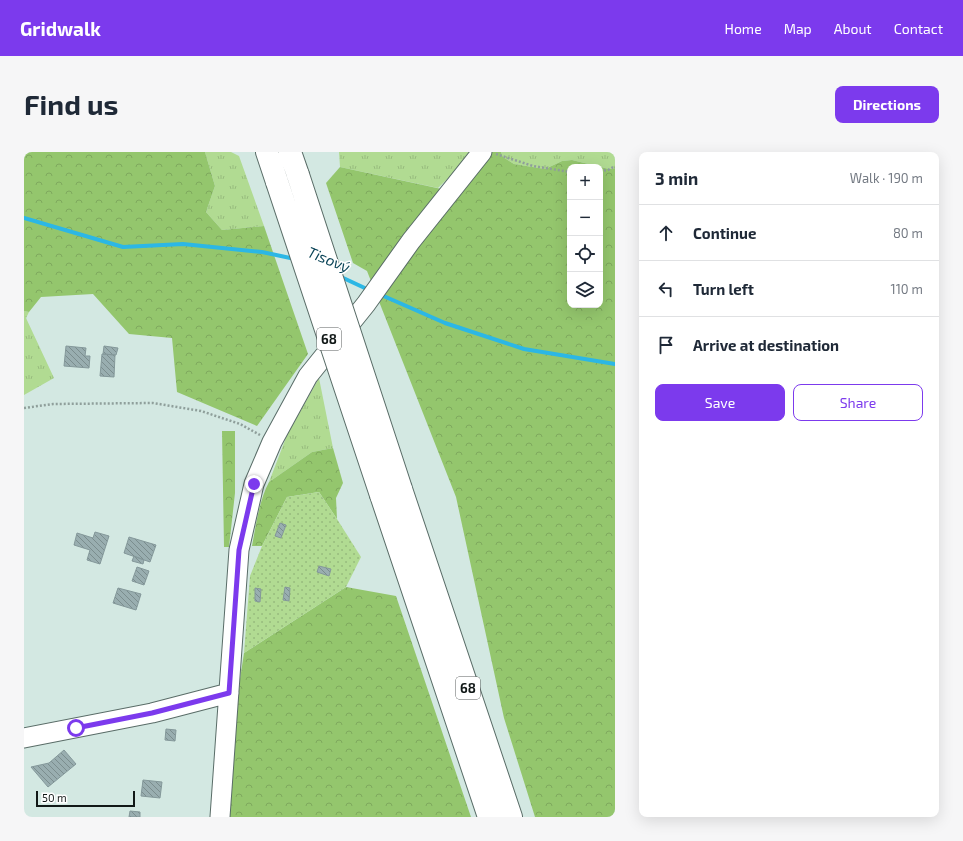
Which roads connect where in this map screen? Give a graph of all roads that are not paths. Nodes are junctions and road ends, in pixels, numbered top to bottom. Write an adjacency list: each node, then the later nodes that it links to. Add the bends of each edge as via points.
1 (267, 152): 4 (highway, 68, bridge)
2 (290, 152): 4 (highway, 68, bridge)
3 (482, 152): 5 (street, via 410,240 366,304 308,376 272,442 254,484 239,550)
4 (391, 492): 8 (highway, 68); 9 (highway, 68)
5 (229, 693): 6 (street, via 152,713); 7 (street)
6 (24, 738)
7 (220, 817)
8 (489, 817)
9 (511, 817)

